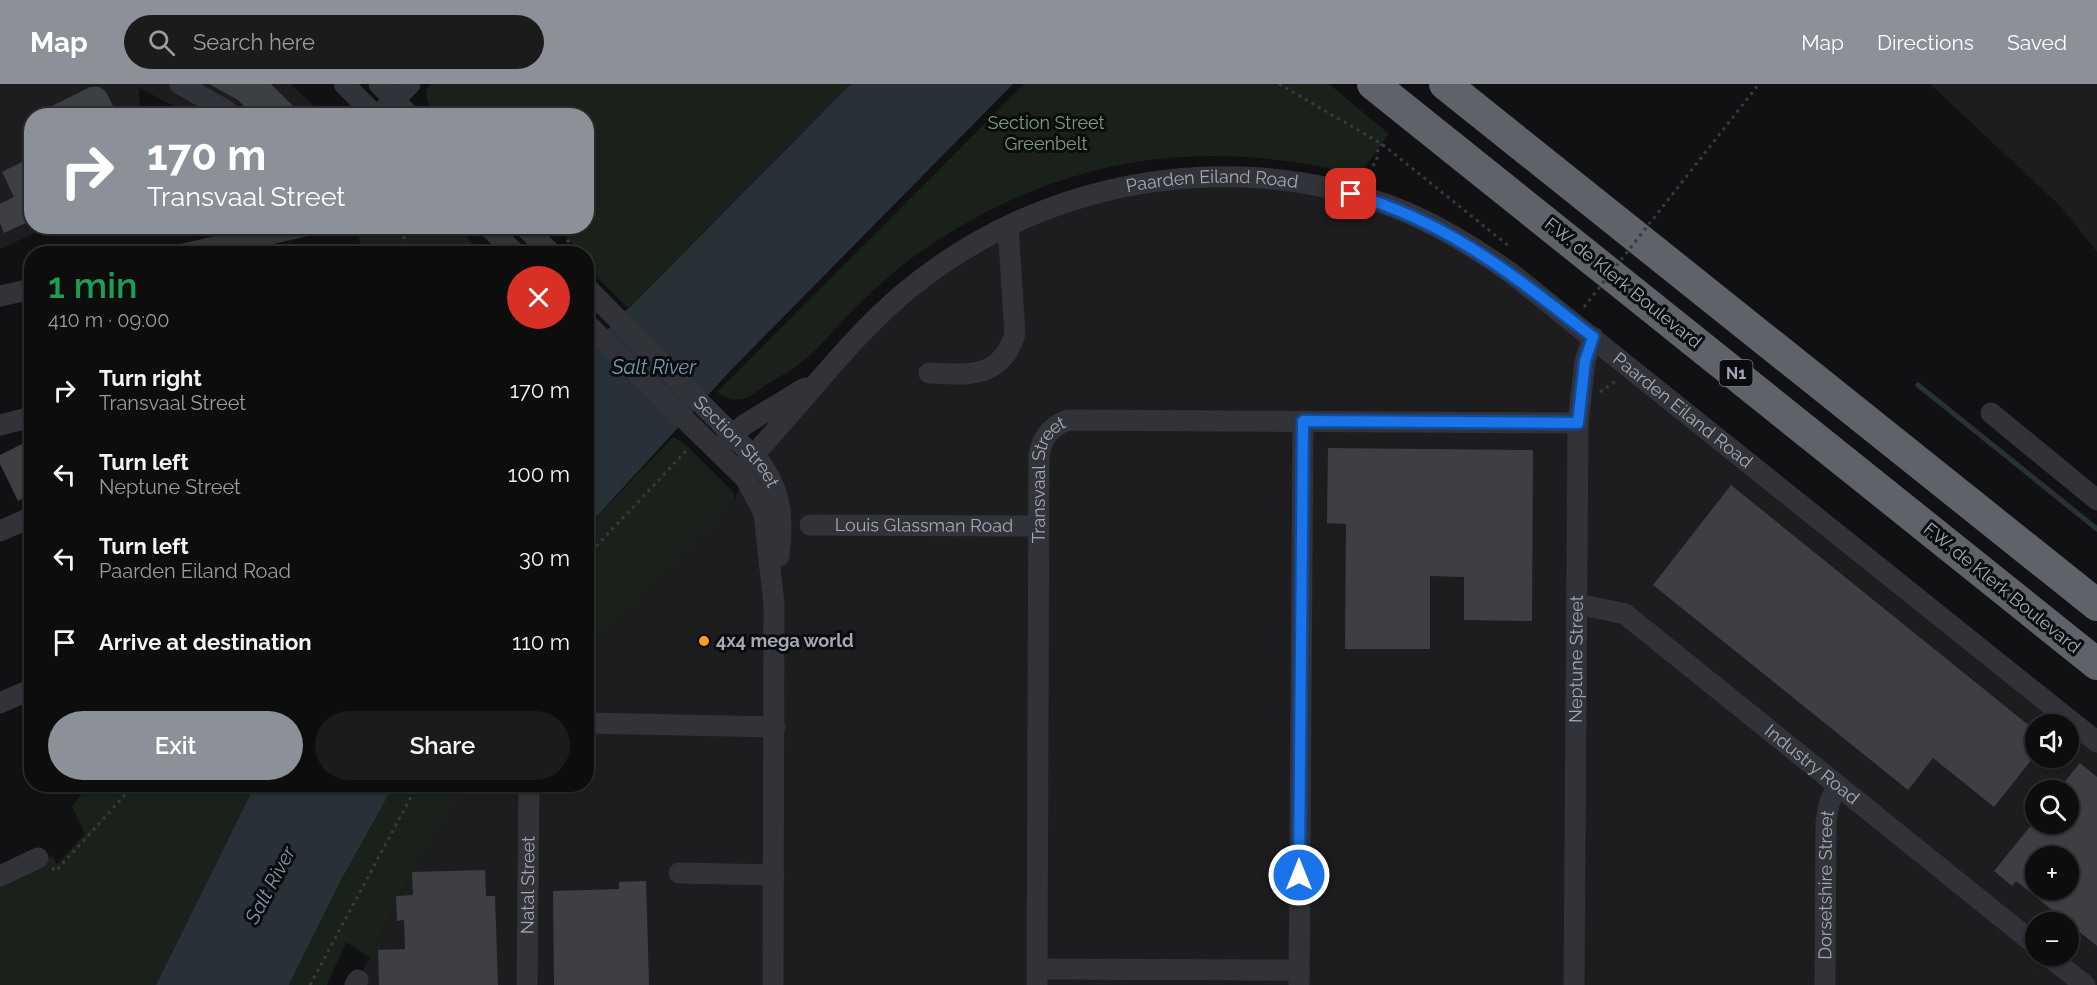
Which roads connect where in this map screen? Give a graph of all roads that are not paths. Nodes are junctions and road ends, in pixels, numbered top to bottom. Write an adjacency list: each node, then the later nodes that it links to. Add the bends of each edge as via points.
1 (180, 84): 9 (street)
2 (344, 84): 7 (street)
3 (377, 84): 7 (street); 8 (street)
4 (410, 84): 8 (street)
5 (1373, 84): 44 (highway, F.W. de Klerk Boulevard / N1)
6 (1445, 84): 43 (highway, N1)
7 (360, 100): 10 (street)
8 (395, 100): 11 (street); 12 (street)
9 (222, 108)
10 (368, 108)
11 (386, 108)
12 (403, 108)
13 (1008, 226): 24 (street, Paarden Eiland Road, via 1083,196 1141,183 1182,178 1257,178 1314,185 1388,205 1470,245); 25 (street, via 1015,334 1010,351 991,368 971,375); 26 (street, Paarden Eiland Road, via 951,258 905,292)
14 (270, 234): 17 (street)
15 (496, 234): 18 (street)
16 (532, 234): 19 (street)
17 (219, 246)
18 (508, 246)
19 (544, 246)
20 (24, 291): 22 (street)
21 (594, 295): 32 (street, Section Street)
22 (0, 296)
23 (594, 330): 33 (street, Section Street)
24 (1593, 337): 30 (street, Neptune Street, via 1585,361); 49 (street, Paarden Eiland Road)
25 (929, 373)
26 (818, 380): 32 (street, Paarden Eiland Road); 34 (street, Paarden Eiland Road)
27 (1991, 413): 36 (street)
28 (24, 419): 31 (street)
29 (1303, 421): 30 (street, Transvaal Street); 39 (street, Transvaal Street, via 1059,423 1041,444); 59 (street)
30 (1578, 423): 42 (street, Neptune Street)
31 (0, 425)
32 (734, 434): 33 (street, Paarden Eiland Road); 34 (street, Section Street)
33 (717, 450): 35 (street, Section Street)
34 (754, 455): 35 (street, Paarden Eiland Road); 41 (street, Section Street, via 778,490 781,508)
35 (738, 471): 41 (street, Section Street, via 765,513)
36 (2097, 500)
37 (24, 520): 40 (street)
38 (810, 525): 39 (street, Louis Glassman Road)
39 (1038, 526): 58 (street, Transvaal Street)
40 (0, 531)
41 (774, 604): 48 (street, Section Street)
42 (1578, 604): 50 (street, Industry Road, via 1625,614); 62 (street, Neptune Street)
43 (2097, 605)
44 (2097, 664)
45 (24, 692): 46 (street)
46 (0, 703)
47 (594, 723): 48 (street)
48 (776, 727): 54 (street, Section Street)
49 (2097, 742)
50 (1837, 785): 56 (street, Industry Road); 63 (street, Dorsetshire Street, via 1826,823)
51 (529, 792): 60 (street, Natal Street)
52 (38, 858): 55 (street)
53 (679, 873): 54 (street)
54 (774, 875): 61 (street, Section Street)
55 (0, 876)
56 (2025, 936)
57 (2061, 966): 64 (street)
58 (1037, 977): 59 (street)
59 (1299, 978)
60 (527, 985)
61 (773, 985)
62 (1574, 985)
63 (1825, 985)
64 (2085, 985)

